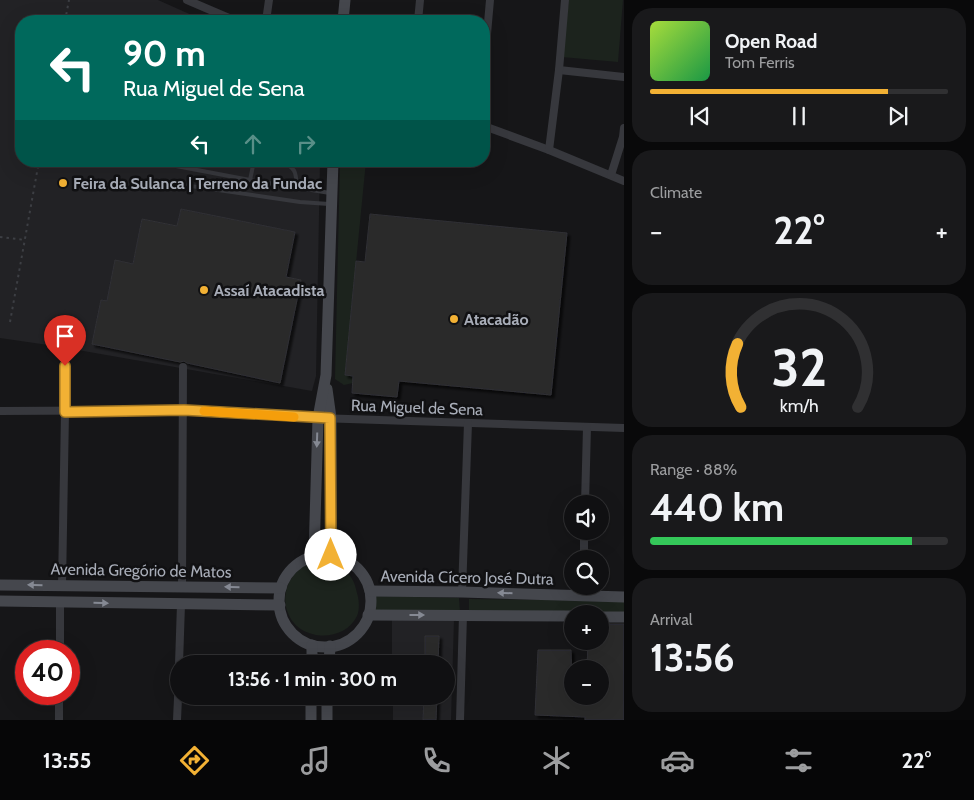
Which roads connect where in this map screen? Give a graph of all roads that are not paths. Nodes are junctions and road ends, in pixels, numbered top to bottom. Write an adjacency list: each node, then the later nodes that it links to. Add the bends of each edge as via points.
1 (188, 0): 7 (street)
2 (270, 0): 9 (street)
3 (345, 0): 10 (street)
4 (420, 0): 11 (street)
5 (490, 0): 12 (street)
6 (565, 0): 13 (street)
7 (205, 4): 8 (street)
8 (225, 15)
9 (267, 15)
10 (344, 15)
11 (419, 15)
12 (489, 15)
13 (559, 70): 14 (street); 18 (street)
14 (624, 77)
15 (490, 128): 18 (street)
16 (624, 128): 17 (street)
17 (624, 137): 23 (street)
18 (550, 150): 23 (street)
19 (181, 167): 24 (lane)
20 (253, 167): 24 (lane)
21 (291, 167): 27 (lane, via 296,174)
22 (333, 167): 28 (street)
23 (611, 175): 25 (street)
24 (250, 180): 27 (lane)
25 (624, 181)
26 (170, 183): 28 (lane, via 300,202)
27 (297, 188): 28 (lane)
28 (332, 199): 31 (street)
29 (65, 351): 34 (street)
30 (184, 367): 32 (street)
31 (326, 374): 35 (street); 36 (street)
32 (184, 410): 34 (street, Rua Miguel de Sena); 35 (street, Rua Miguel de Sena); 45 (street)
33 (0, 412): 34 (street, Rua Miguel de Sena)
34 (65, 412): 44 (street)
35 (318, 418): 36 (street, Rua Miguel de Sena); 42 (street, one-way to 42)
36 (330, 418): 37 (street, Rua Miguel de Sena); 41 (street)
37 (468, 423): 38 (street, Rua Miguel de Sena); 48 (street)
38 (587, 427): 39 (street, Rua Miguel de Sena); 40 (street)
39 (624, 428)
40 (585, 495)
41 (331, 555): 42 (street); 47 (street, via 356,567)
42 (314, 556): 46 (street, via 300,562 288,574)
43 (0, 585): 44 (street, Avenida Gregório de Matos, one-way to 43)
44 (62, 586): 45 (street, Avenida Gregório de Matos)
45 (182, 586): 46 (street, Avenida Gregório de Matos, one-way to 45)
46 (281, 588): 56 (street)
47 (370, 591): 48 (street, Avenida Cícero José Dutra); 57 (street)
48 (462, 592): 50 (street, Avenida Cícero José Dutra, one-way to 48)
49 (564, 593): 50 (street, Avenida Cícero José Dutra)
50 (539, 595): 59 (street)
51 (608, 595): 52 (street, Avenida Cícero José Dutra)
52 (624, 597)
53 (0, 601): 54 (street, Avenida Gregório de Matos)
54 (60, 602): 55 (street, Avenida Gregório de Matos, one-way to 55); 63 (street)
55 (182, 604): 56 (street, Avenida Gregório de Matos); 66 (street)
56 (280, 605): 64 (street, via 289,629)
57 (368, 615): 58 (street, one-way to 58); 65 (street, via 355,636)
58 (462, 615): 59 (street); 77 (street)
59 (538, 616): 60 (street)
60 (564, 616)
61 (609, 617): 62 (street)
62 (624, 617)
63 (60, 640)
64 (312, 645): 65 (street); 67 (street)
65 (330, 646): 68 (street)
66 (179, 655)
67 (312, 655)
68 (330, 655)
69 (59, 705): 73 (street)
70 (178, 705): 74 (street)
71 (311, 705): 75 (street)
72 (327, 705): 76 (street)
73 (59, 720)
74 (177, 720)
75 (311, 720)
76 (327, 720)
77 (460, 720)

